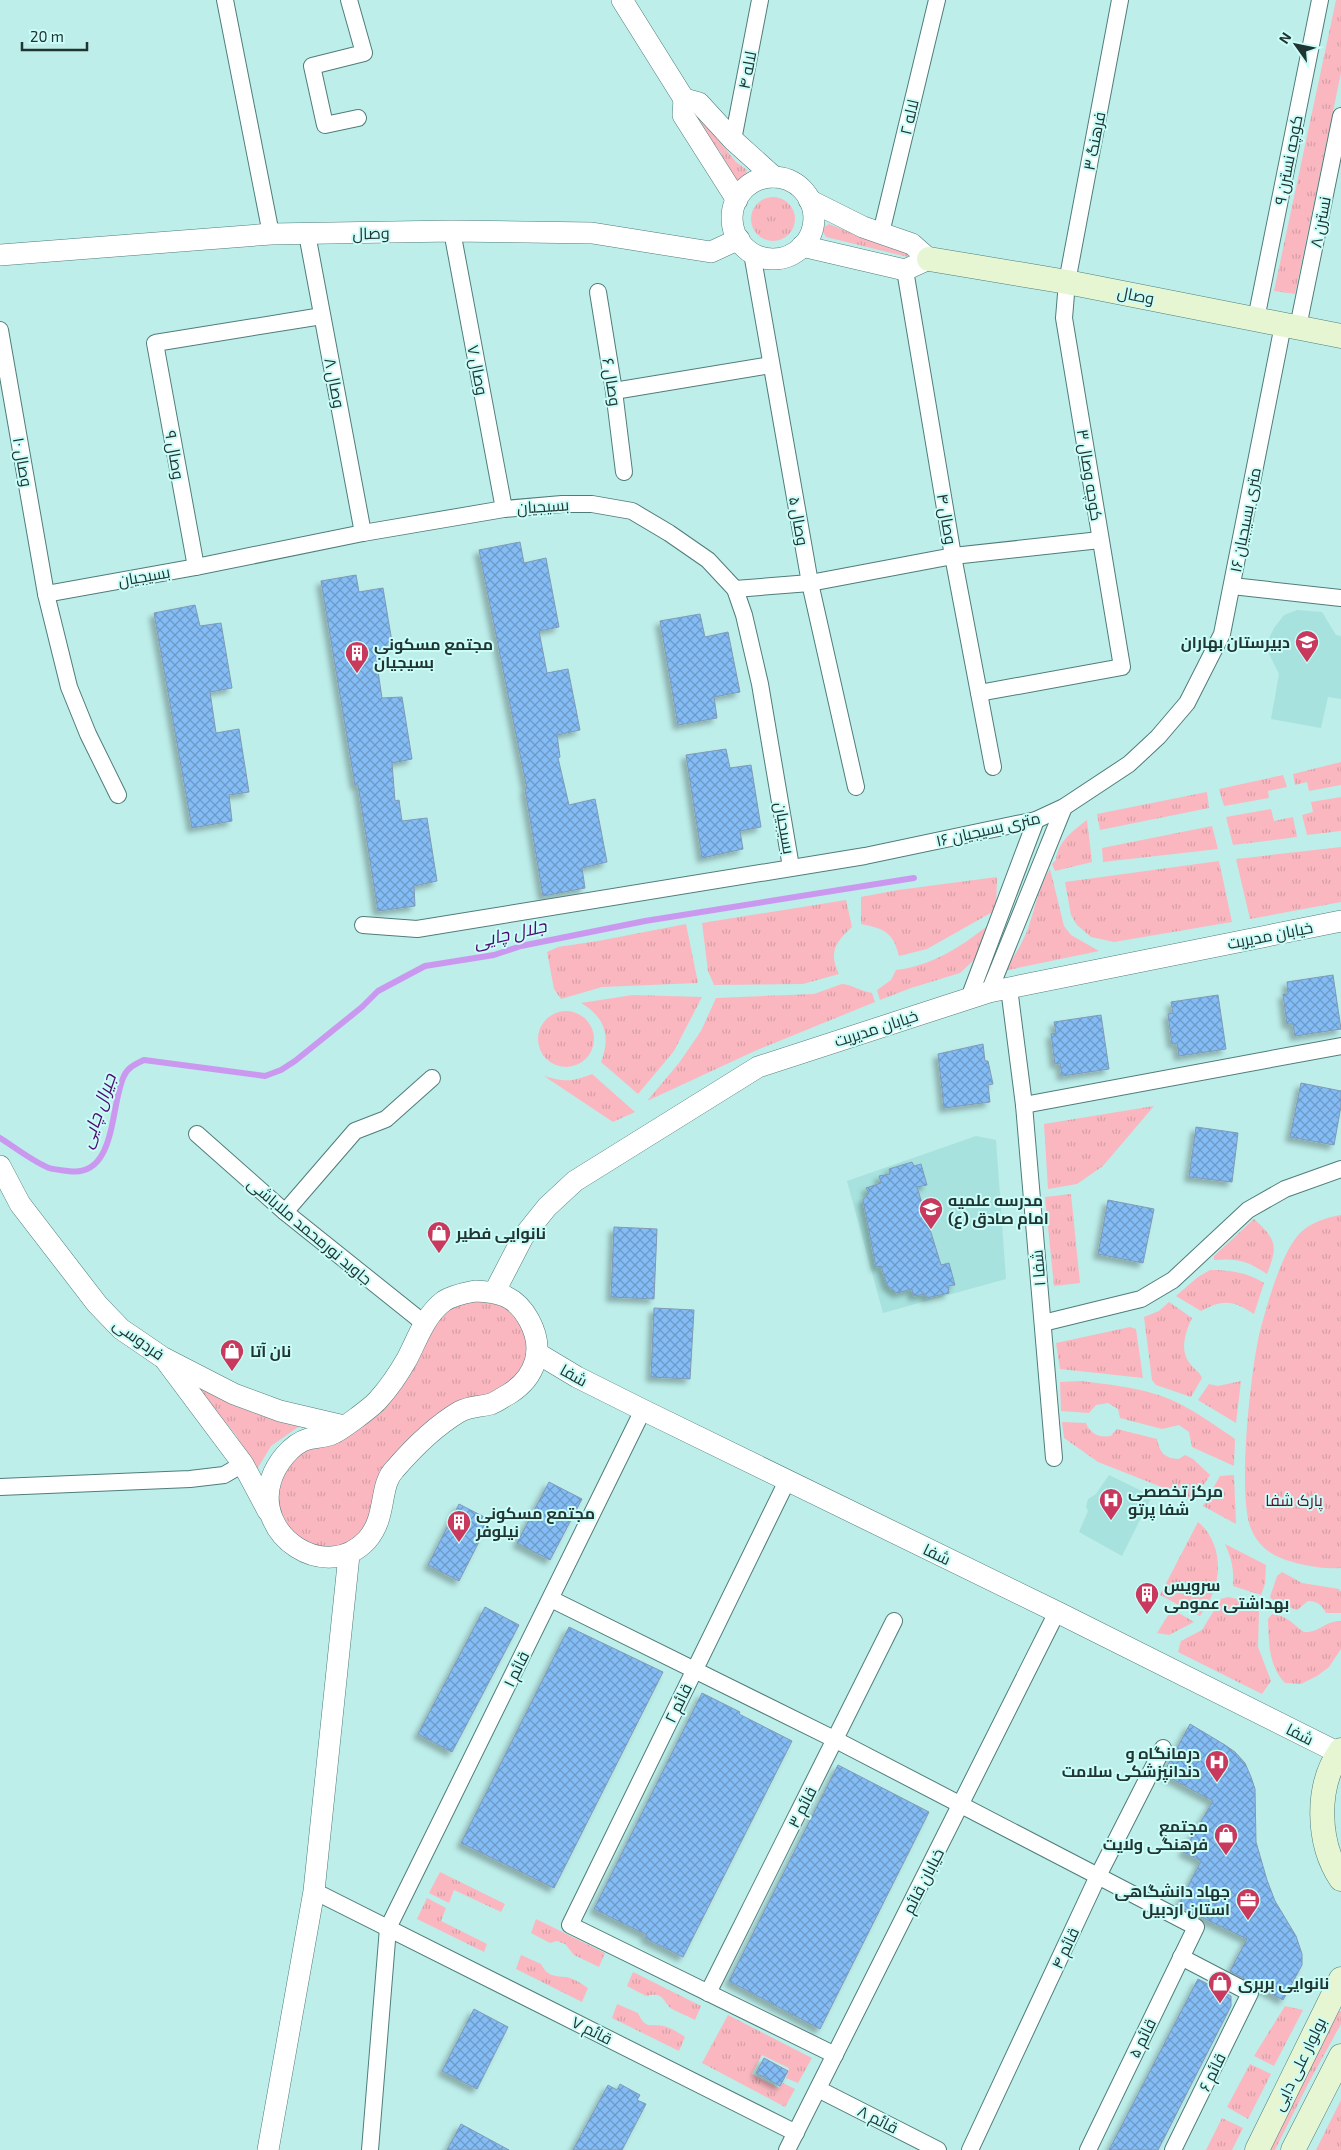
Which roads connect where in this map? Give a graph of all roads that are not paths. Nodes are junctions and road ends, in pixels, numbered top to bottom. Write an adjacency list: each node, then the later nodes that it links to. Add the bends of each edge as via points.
1 (225, 0): 16 (street)
2 (349, 0): 10 (street, via 364,53 312,66 324,124)
3 (622, 0): 8 (street)
4 (760, 0): 11 (street, لاله ۴)
5 (937, 0): 18 (street, لاله ۲)
6 (1120, 0): 24 (street, فرهنگ ۳)
7 (1320, 0): 27 (street, کوچه نسترن ۹)
8 (684, 99): 11 (street, via 699,103); 13 (street, via 683,115)
9 (1341, 116): 28 (street, نسترن ۸)
10 (358, 118)
11 (733, 140): 12 (street)
12 (774, 177): 13 (street, via 749,185); 14 (street, via 787,179 799,186)
13 (737, 200): 19 (street, via 732,219 735,232)
14 (809, 200): 18 (street); 20 (street, via 814,222)
15 (452, 231): 17 (street, وصال); 19 (street, وصال, via 592,233 711,252); 34 (street, وصال ۷)
16 (271, 234): 17 (street, وصال); 21 (street, وصال)
17 (307, 234): 26 (street, وصال ۸)
18 (881, 234): 22 (street, via 912,244)
19 (745, 246): 20 (street, via 764,258 791,254); 31 (street, وصال ۵)
20 (802, 246): 23 (street)
21 (0, 255)
22 (930, 259): 23 (street); 24 (main road, وصال)
23 (905, 270): 37 (street, وصال ۴)
24 (1067, 282): 27 (main road, وصال); 36 (street, کوچه وصال ۳, via 1064,318)
25 (598, 292): 32 (street, وصال ۶)
26 (322, 316): 35 (street, وصال ۸); 38 (street, وصال ۹, via 155,343)
27 (1256, 319): 28 (main road, وصال)
28 (1291, 326): 30 (main road, وصال); 40 (street, ۱۶ متری بسیجیان)
29 (0, 330): 42 (street, وصال ۱۰)
30 (1341, 336)
31 (771, 365): 32 (street); 39 (street, وصال ۵)
32 (614, 391): 33 (street, وصال ۶)
33 (624, 472)
34 (504, 509): 35 (street, بسیجیان); 41 (street, بسیجیان, via 592,504 632,511 708,560)
35 (363, 533): 38 (street, بسیجیان)
36 (1100, 540): 37 (street); 44 (street, کوچه وصال ۳, via 1122,667)
37 (953, 556): 39 (street); 44 (street, وصال ۴)
38 (196, 567): 42 (street, بسیجیان)
39 (810, 583): 41 (street); 46 (street, وصال ۵)
40 (1232, 586): 43 (street); 48 (street, ۱۶ متری بسیجیان, via 1222,634 1187,703 1158,738 1130,764)
41 (735, 589): 50 (street, بسیجیان, via 760,684)
42 (46, 594): 47 (street, وصال ۱۰, via 69,687)
43 (1341, 598)
44 (979, 693): 45 (street, وصال ۴)
45 (993, 767)
46 (856, 787)
47 (118, 795)
48 (1064, 807): 49 (street, ۱۶ متری بسیجیان); 53 (street)
49 (1036, 820): 50 (street, ۱۶ متری بسیجیان, via 865,856); 54 (street)
50 (792, 867): 52 (street, ۱۶ متری بسیجیان, via 417,929)
51 (1341, 921): 53 (street, خیابان مدیریت)
52 (363, 925)
53 (999, 990): 54 (street, خیابان مدیریت); 57 (street, شفا ۱)
54 (969, 998): 62 (street, خیابان مدیریت, via 758,1067 575,1181 547,1207 523,1237)
55 (1341, 1046): 57 (street)
56 (432, 1078): 61 (street, via 386,1119 354,1131)
57 (1024, 1105): 64 (street, شفا ۱)
58 (197, 1134): 61 (street, جاوید نورمحمد ملاباشی)
59 (1341, 1169): 64 (street, via 1285,1189 1248,1210 1173,1280 1142,1299)
60 (2, 1173): 66 (street, فردوسی, via 20,1204 97,1304 121,1328)
61 (284, 1212): 63 (street, جاوید نورمحمد ملاباشی)
62 (495, 1291): 63 (street, via 475,1290 444,1301); 65 (street, via 510,1298 528,1319 536,1336)
63 (425, 1324): 68 (street, via 406,1362 378,1400)
64 (1043, 1324): 69 (street, شفا ۱)
65 (537, 1354): 67 (street, شفا); 74 (street, via 533,1370 521,1386 492,1404 472,1406 459,1412 428,1434 392,1471 379,1524)
66 (162, 1357): 68 (street, فردوسی, via 234,1394 280,1411); 70 (street)
67 (644, 1410): 71 (street, شفا); 75 (street, قائم ۱)
68 (344, 1426): 73 (street, via 334,1434 307,1440 289,1452 270,1482)
69 (1054, 1458)
70 (243, 1464): 72 (street, via 224,1475 190,1479); 73 (street)
71 (787, 1481): 76 (street, شفا); 78 (street, قائم ۲)
72 (0, 1487)
73 (270, 1516): 74 (street, via 277,1530 298,1549 327,1559)
74 (349, 1555): 85 (street)
75 (551, 1599): 78 (street); 86 (street, قائم ۱)
76 (1058, 1612): 81 (street, شفا); 82 (street, خیابان قائم)
77 (894, 1621): 79 (street, قائم ۳)
78 (694, 1670): 79 (street); 89 (street, قائم ۲, via 570,1925)
79 (836, 1740): 82 (street); 89 (street, قائم ۳)
80 (1163, 1748): 83 (street, قائم ۴)
81 (1340, 1752): 84 (main road, via 1328,1776 1322,1826 1327,1850)
82 (961, 1805): 83 (street); 90 (street, خیابان قائم)
83 (1098, 1876): 87 (street, قائم ۵, via 1196,1927); 98 (street, قائم ۴)
84 (1341, 1879)
85 (314, 1891): 86 (street, قائم ۷); 94 (street)
86 (388, 1928): 93 (street, قائم ۷); 95 (street)
87 (1181, 1957): 99 (street, قائم ۵); 100 (street, قائم ۶, via 1250,1993)
88 (1341, 1979): 101 (main road, بولوار علی دایی)
89 (708, 1993): 90 (street)
90 (835, 2055): 92 (street, خیابان قائم)
91 (1341, 2056): 102 (main road, بولوار علی دایی)
92 (818, 2089): 93 (street, خیابان قائم); 97 (street, قائم ۸)
93 (796, 2133): 96 (street, خیابان قائم)
94 (268, 2150)
95 (370, 2150)
96 (787, 2150)
97 (938, 2150)
98 (970, 2150)
99 (1088, 2150)
100 (1173, 2150)
101 (1257, 2150)
102 (1293, 2150)

